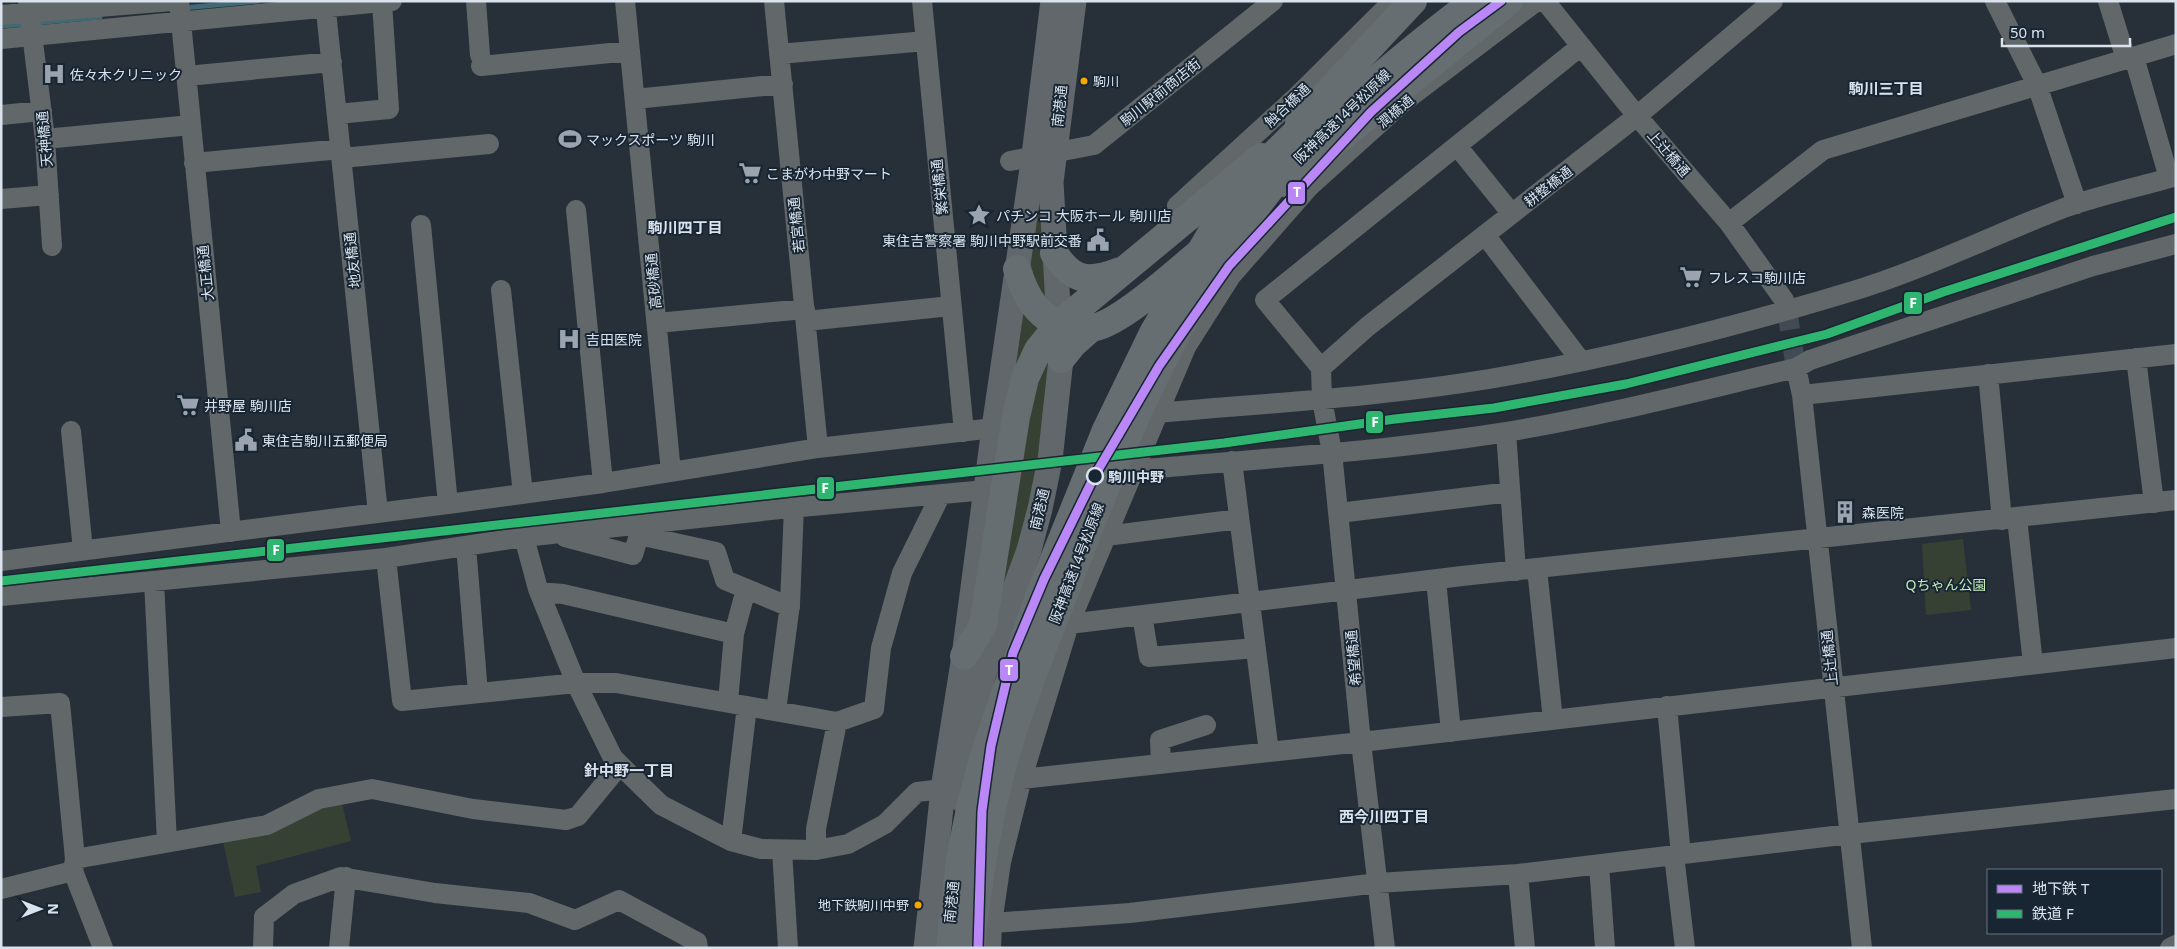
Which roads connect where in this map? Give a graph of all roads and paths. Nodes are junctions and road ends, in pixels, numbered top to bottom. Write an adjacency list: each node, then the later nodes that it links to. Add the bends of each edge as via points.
1 (476, 1): 27 (street, via 481,60)
2 (625, 1): 27 (street, 高砂橋通)
3 (774, 1): 28 (street, 若宮橋通)
4 (922, 1): 24 (street, 繁栄橋通)
5 (1053, 1): 44 (main road, 南港通)
6 (1074, 1): 44 (main road, 南港通)
7 (1273, 1): 44 (street, 駒川駅前商店街, via 1094,145)
8 (1393, 1): 51 (street, 触合橋通, via 1294,99)
9 (1413, 1): 61 (highway, via 1309,114)
10 (1447, 1): 166 (highway, 阪神高速14号松原線, bridge, via 1348,81 1260,168 1216,225 1153,333 1106,430 1007,682 971,804)
11 (1474, 1): 167 (highway, 阪神高速14号松原線, bridge, via 1359,96 1286,171 1231,243 1193,307 1148,392 1104,488 1008,746 986,836)
12 (1509, 1): 68 (highway, bridge, via 1142,300 1115,319)
13 (1537, 1): 78 (street, 潤橋通, via 1402,103 1310,186 1231,276 1186,347)
14 (1546, 1): 26 (street, 上辻橋通)
15 (1773, 1): 38 (street, 耕整橋通)
16 (1995, 1): 33 (street)
17 (2108, 1): 29 (street)
18 (387, 2): 19 (street); 36 (street, via 389,108)
19 (326, 5): 20 (street); 30 (street, 地友橋通)
20 (178, 9): 22 (street); 31 (street, 大正橋通)
21 (1, 15): 22 (street)
22 (31, 20): 23 (street); 35 (street, 天神橋通)
23 (1, 39)
24 (926, 41): 28 (street); 63 (street, 繁栄橋通)
25 (2176, 44): 29 (street)
26 (1581, 46): 38 (street, 上辻橋通); 42 (street)
27 (630, 51): 34 (street, 高砂橋通)
28 (780, 54): 32 (street, 若宮橋通)
29 (2130, 58): 33 (street); 47 (street)
30 (332, 62): 31 (street); 36 (street, 地友橋通)
31 (186, 76): 39 (street, 大正橋通)
32 (783, 84): 34 (street); 65 (street, 若宮橋通)
33 (2036, 85): 50 (street); 54 (street, via 1823,150)
34 (635, 98): 66 (street, 高砂橋通)
35 (42, 111): 37 (street); 40 (street, 天神橋通)
36 (337, 114): 43 (street, 地友橋通)
37 (1, 115)
38 (1637, 116): 53 (street, 耕整橋通); 54 (street, 上辻橋通)
39 (191, 125): 40 (street); 46 (street, 大正橋通)
40 (45, 139): 48 (street, 天神橋通)
41 (489, 144): 43 (street)
42 (1457, 146): 53 (street); 73 (street, via 1265,300)
43 (341, 154): 46 (street); 97 (street, 地友橋通)
44 (1044, 154): 45 (street, 駒川駅前商店街); 59 (main road, 南港通, via 1051,182); 60 (main road, 南港通)
45 (1010, 161)
46 (194, 163): 101 (street, 大正橋通)
47 (2172, 177): 50 (street)
48 (49, 195): 49 (street); 58 (street, 天神橋通)
49 (1, 198)
50 (2077, 204): 64 (street, via 1936,262)
51 (1177, 206)
52 (576, 210): 88 (street)
53 (1512, 214): 56 (street, 耕整橋通)
54 (1729, 223): 64 (street, 上辻橋通, via 1784,300)
55 (422, 225): 95 (street)
56 (1485, 235): 72 (street); 73 (street, 耕整橋通, via 1367,327)
57 (2176, 244): 74 (street, via 2093,266 1810,360)
58 (52, 246)
59 (1054, 253): 61 (highway, via 1064,268 1076,276 1102,278); 67 (main road, 南港通)
60 (1017, 269): 67 (highway, via 1031,302 1044,316); 79 (main road, 南港通)
61 (1121, 271): 67 (highway)
62 (500, 290): 91 (street)
63 (951, 306): 65 (street); 81 (street, 繁栄橋通)
64 (1786, 310): 72 (street)
65 (805, 315): 66 (street); 83 (street, 若宮橋通)
66 (657, 323): 87 (street, 高砂橋通)
67 (1059, 324): 68 (highway); 70 (main road, 南港通); 125 (highway, via 1038,350 1025,378 983,625)
68 (1091, 328): 70 (highway)
69 (2176, 354): 71 (street)
70 (1061, 358): 144 (main road, 南港通, via 1050,460 1040,509 1029,550 983,676 969,747)
71 (2136, 358): 75 (street); 94 (street)
72 (1581, 361): 77 (street, via 1488,379)
73 (1321, 368): 77 (street, 希望橋通)
74 (1796, 368): 76 (street, 上辻橋通); 82 (street)
75 (1988, 374): 76 (street); 100 (street)
76 (1802, 395): 105 (street, 上辻橋通)
77 (1322, 400): 78 (street); 84 (street, 希望橋通)
78 (1158, 413): 86 (street, 潤橋通)
79 (994, 428): 81 (street); 89 (main road, 南港通)
80 (71, 431): 107 (street)
81 (964, 432): 83 (street)
82 (1506, 432): 84 (street); 90 (street)
83 (818, 448): 87 (street)
84 (1332, 452): 85 (street); 98 (street, 希望橋通)
85 (1232, 461): 86 (street); 99 (street)
86 (1134, 470): 103 (street, 潤橋通)
87 (671, 472): 88 (street)
88 (603, 483): 91 (street)
89 (986, 490): 92 (street); 125 (main road, 南港通)
90 (1510, 492): 98 (street); 111 (street)
91 (523, 494): 95 (street)
92 (941, 494): 96 (street); 136 (street, via 902,573 881,648 874,709)
93 (2176, 500): 94 (street)
94 (2154, 503): 100 (street)
95 (448, 504): 97 (street)
96 (794, 508): 102 (street); 119 (street)
97 (378, 513): 101 (street)
98 (1338, 513): 116 (street, 希望橋通)
99 (1239, 519): 103 (street); 118 (street)
100 (2010, 519): 105 (street); 126 (street)
101 (231, 532): 107 (street)
102 (557, 534): 104 (street); 114 (street, via 633,555 639,535 716,552 725,580)
103 (1106, 536): 121 (street, 潤橋通)
104 (524, 537): 106 (street); 115 (street)
105 (1817, 540): 110 (street); 128 (street, 上辻橋通)
106 (466, 546): 108 (street); 129 (street)
107 (83, 550): 109 (street)
108 (386, 558): 113 (street); 129 (street, via 402,700)
109 (1, 561)
110 (1537, 569): 111 (street); 135 (street)
111 (1516, 571): 112 (street)
112 (1436, 580): 116 (street); 138 (street)
113 (154, 581): 117 (street); 148 (street)
114 (746, 589): 119 (street); 122 (street)
115 (540, 592): 122 (street, via 571,595); 127 (street)
116 (1347, 592): 118 (street); 139 (street, 希望橋通)
117 (1, 596)
118 (1250, 603): 120 (street); 123 (street)
119 (790, 607): 134 (street)
120 (1142, 615): 121 (street); 123 (street, via 1149,657)
121 (1070, 624): 143 (street, 潤橋通)
122 (734, 634): 130 (street)
123 (1256, 648): 140 (street)
124 (2176, 648): 126 (street)
125 (964, 656): 144 (main road, 南港通)
126 (2033, 664): 128 (street)
127 (576, 682): 129 (street); 130 (street, via 629,683); 142 (street, via 613,758)
128 (1832, 686): 132 (street); 146 (street, 上辻橋通)
129 (478, 693)
130 (728, 702): 131 (street)
131 (747, 706): 134 (street); 147 (street)
132 (1667, 706): 135 (street); 151 (street)
133 (1, 707): 152 (street, via 60,703)
134 (776, 712): 136 (street)
135 (1553, 720): 138 (street)
136 (837, 722): 150 (street, via 816,829)
137 (1206, 724): 141 (street, via 1160,740)
138 (1451, 732): 139 (street)
139 (1361, 742): 140 (street); 156 (street, 希望橋通)
140 (1269, 752): 141 (street)
141 (1161, 764): 143 (street)
142 (620, 765): 147 (street, via 661,805); 148 (street, via 578,816 566,820 473,809 372,788 319,799 267,825)
143 (1022, 778): 144 (street); 158 (street, 潤橋通, via 1001,862)
144 (954, 787): 150 (street, via 917,792 885,824 848,844); 165 (main road, 南港通); 166 (main road, 南港通)
145 (2176, 799): 146 (street)
146 (1850, 834): 151 (street); 173 (street, 上辻橋通)
147 (731, 840): 149 (street, via 761,849)
148 (167, 842): 152 (street)
149 (782, 850): 150 (street); 164 (street)
150 (816, 850)
151 (1678, 855): 153 (street); 172 (street)
152 (74, 865): 157 (street); 160 (street)
153 (1599, 865): 154 (street); 171 (street)
154 (1518, 874): 156 (street); 170 (street)
155 (346, 877): 161 (street, via 341,876 294,894 264,917); 162 (street); 163 (street, via 435,893 529,903 575,920 619,900 697,942)
156 (1378, 883): 158 (street, via 1130,913); 169 (street, 希望橋通)
157 (1, 889)
158 (992, 923): 168 (street, 潤橋通)
159 (2176, 945): 174 (street)
160 (103, 948)
161 (263, 948)
162 (339, 948)
163 (698, 948)
164 (788, 948)
165 (926, 948)
166 (948, 948)
167 (971, 948)
168 (991, 948)
169 (1385, 948)
170 (1525, 948)
171 (1605, 948)
172 (1685, 948)
173 (1862, 948)
174 (2170, 948)

